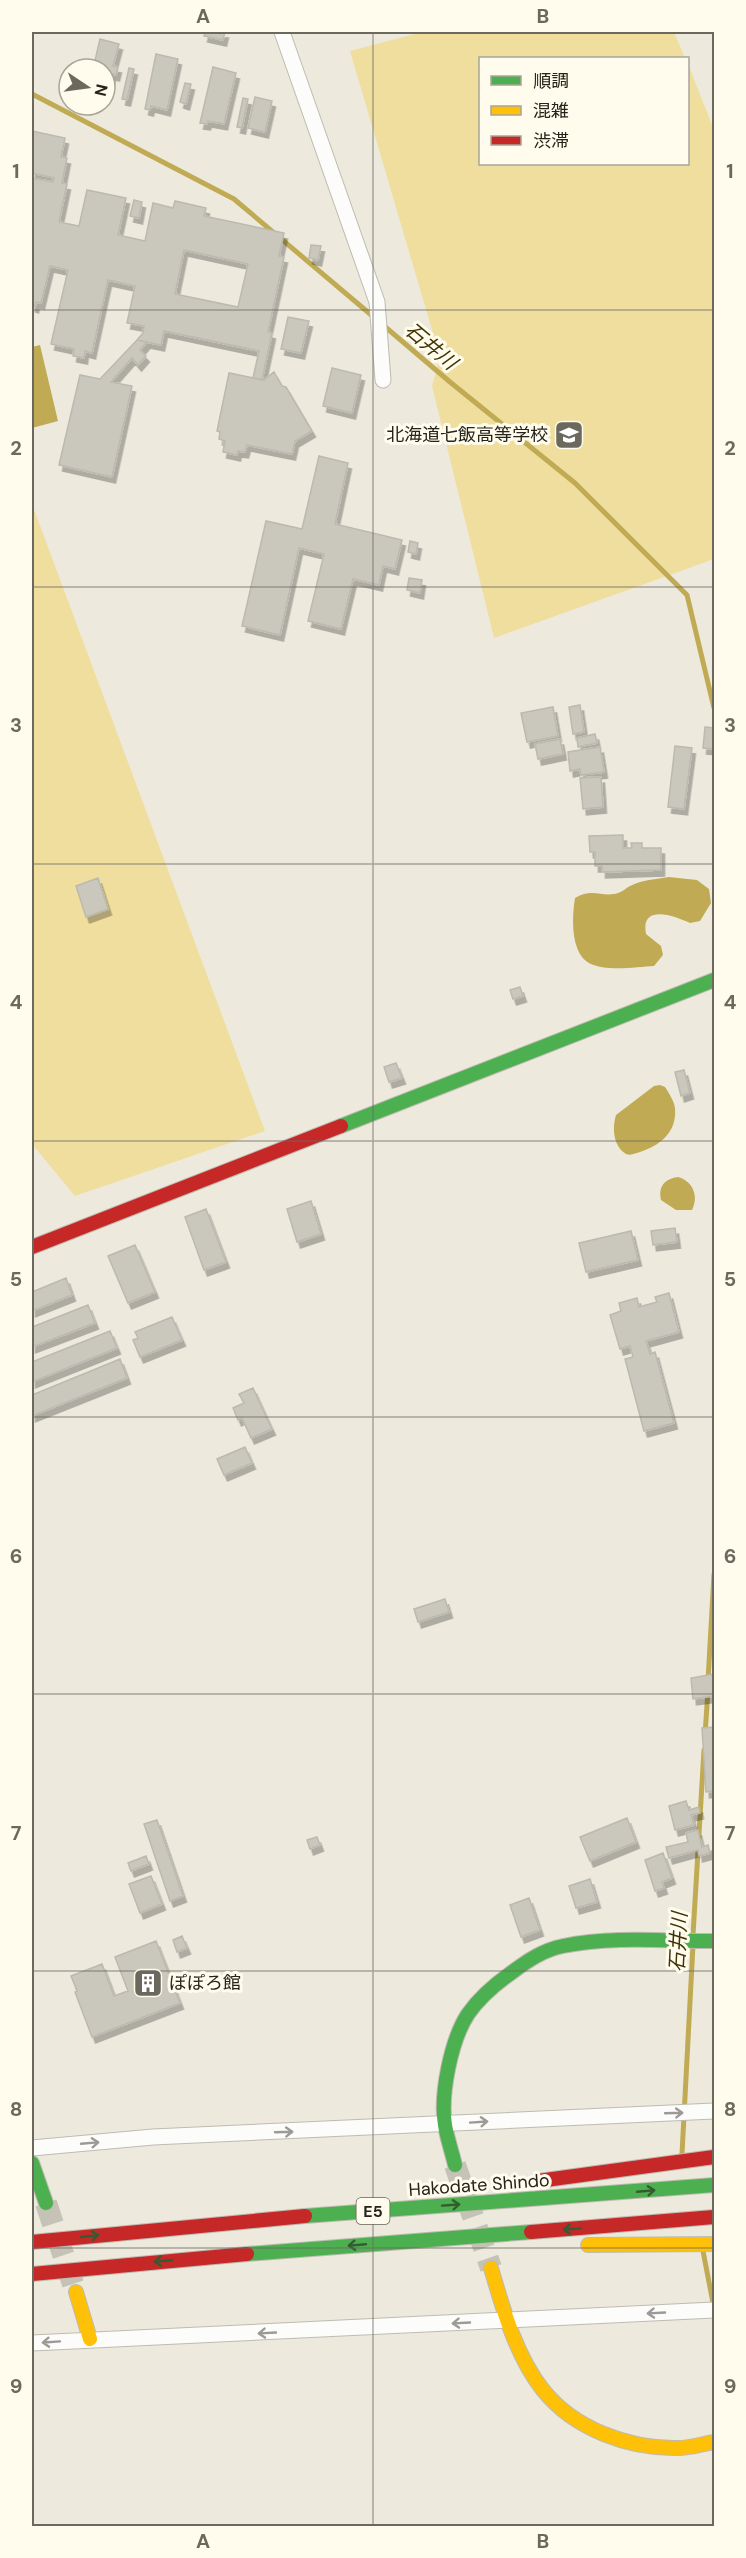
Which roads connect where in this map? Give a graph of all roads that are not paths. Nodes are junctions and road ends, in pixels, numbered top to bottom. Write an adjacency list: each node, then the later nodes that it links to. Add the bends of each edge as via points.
1 (282, 32): 2 (street, via 377,302)
2 (383, 380)
3 (714, 980): 4 (main road)
4 (32, 1248)
5 (714, 1941): 7 (main road, via 581,1942 541,1953 524,1963 488,1990 467,2016 451,2056 444,2092)
6 (714, 2111): 7 (street, one-way to 6)
7 (445, 2124): 8 (street, one-way to 7, via 153,2137); 11 (main road)
8 (32, 2148)
9 (714, 2157): 12 (main road)
10 (32, 2163): 15 (main road)
11 (455, 2165)
12 (521, 2184)
13 (714, 2185): 17 (main road, Hakodate Shindo / E5, one-way to 13)
14 (486, 2188): 17 (main road)
15 (46, 2203)
16 (714, 2217): 19 (main road, E5, one-way to 19)
17 (242, 2221): 18 (main road, Hakodate Shindo / E5, one-way to 17)
18 (32, 2242)
19 (380, 2243): 21 (main road); 24 (main road, E5, one-way to 24)
20 (714, 2244): 22 (main road)
21 (539, 2245)
22 (573, 2246)
23 (490, 2268): 27 (main road)
24 (32, 2274)
25 (76, 2292): 28 (main road)
26 (714, 2310): 27 (street, one-way to 27)
27 (507, 2320): 28 (street, one-way to 28, via 231,2335); 30 (main road, via 542,2388 561,2409 592,2428 652,2445 679,2448)
28 (90, 2338): 29 (street, one-way to 29)
29 (32, 2343)
30 (714, 2442)

